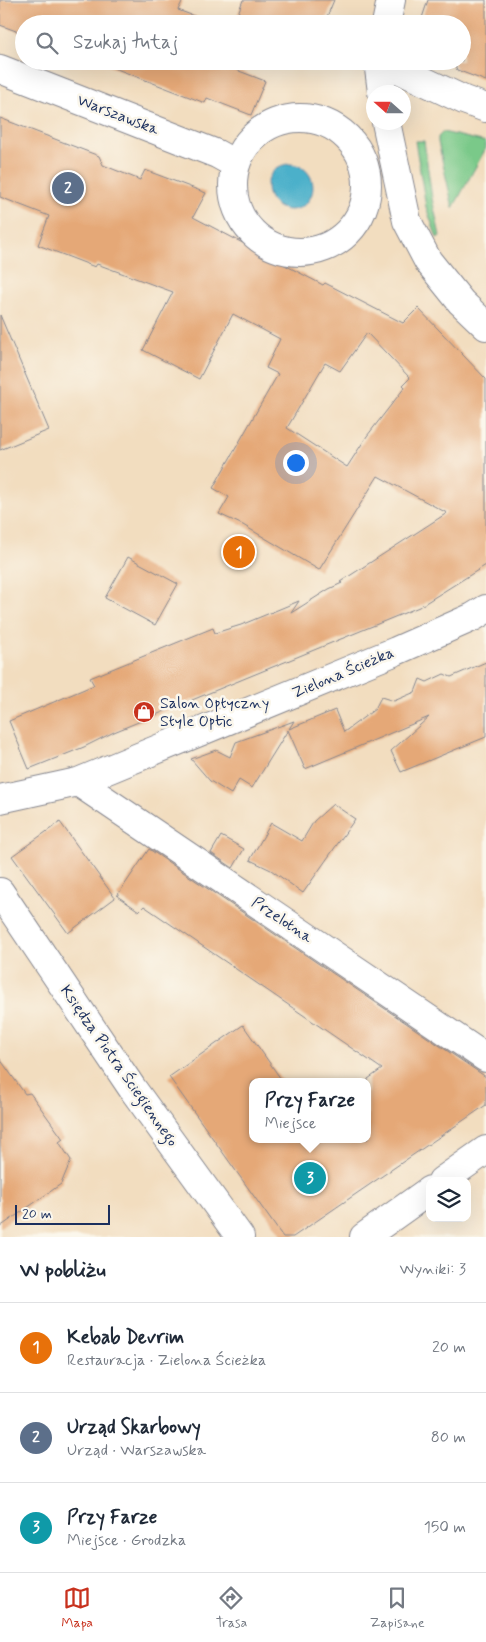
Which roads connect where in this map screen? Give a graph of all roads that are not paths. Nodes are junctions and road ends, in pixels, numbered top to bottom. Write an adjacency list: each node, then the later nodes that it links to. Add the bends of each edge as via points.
1 (391, 0): 2 (street)
2 (388, 15)
3 (0, 69): 9 (street, Warszawska, via 217,154)
4 (380, 70): 6 (street)
5 (399, 70): 7 (street)
6 (381, 85)
7 (486, 108)
8 (388, 130): 10 (street, via 407,221 428,261 461,302)
9 (235, 164): 9 (street, via 245,145 260,130 279,120 300,117 321,120 338,129 363,159 368,178 366,199 359,218 347,234 329,246 308,252 285,251 264,243 244,222 236,208 232,186)
10 (486, 326)
11 (486, 609): 12 (street, Zielona Ścieżka, via 396,651)
12 (78, 782): 13 (street, Zielona Ścieżka); 15 (street, Przelotna)
13 (0, 799)
14 (0, 892): 19 (street, Księdza Piotra Ściegiennego, via 132,1088)
15 (486, 1058)
16 (486, 1150): 17 (street)
17 (448, 1177)
18 (426, 1193): 20 (street)
19 (240, 1237)
20 (364, 1237)

